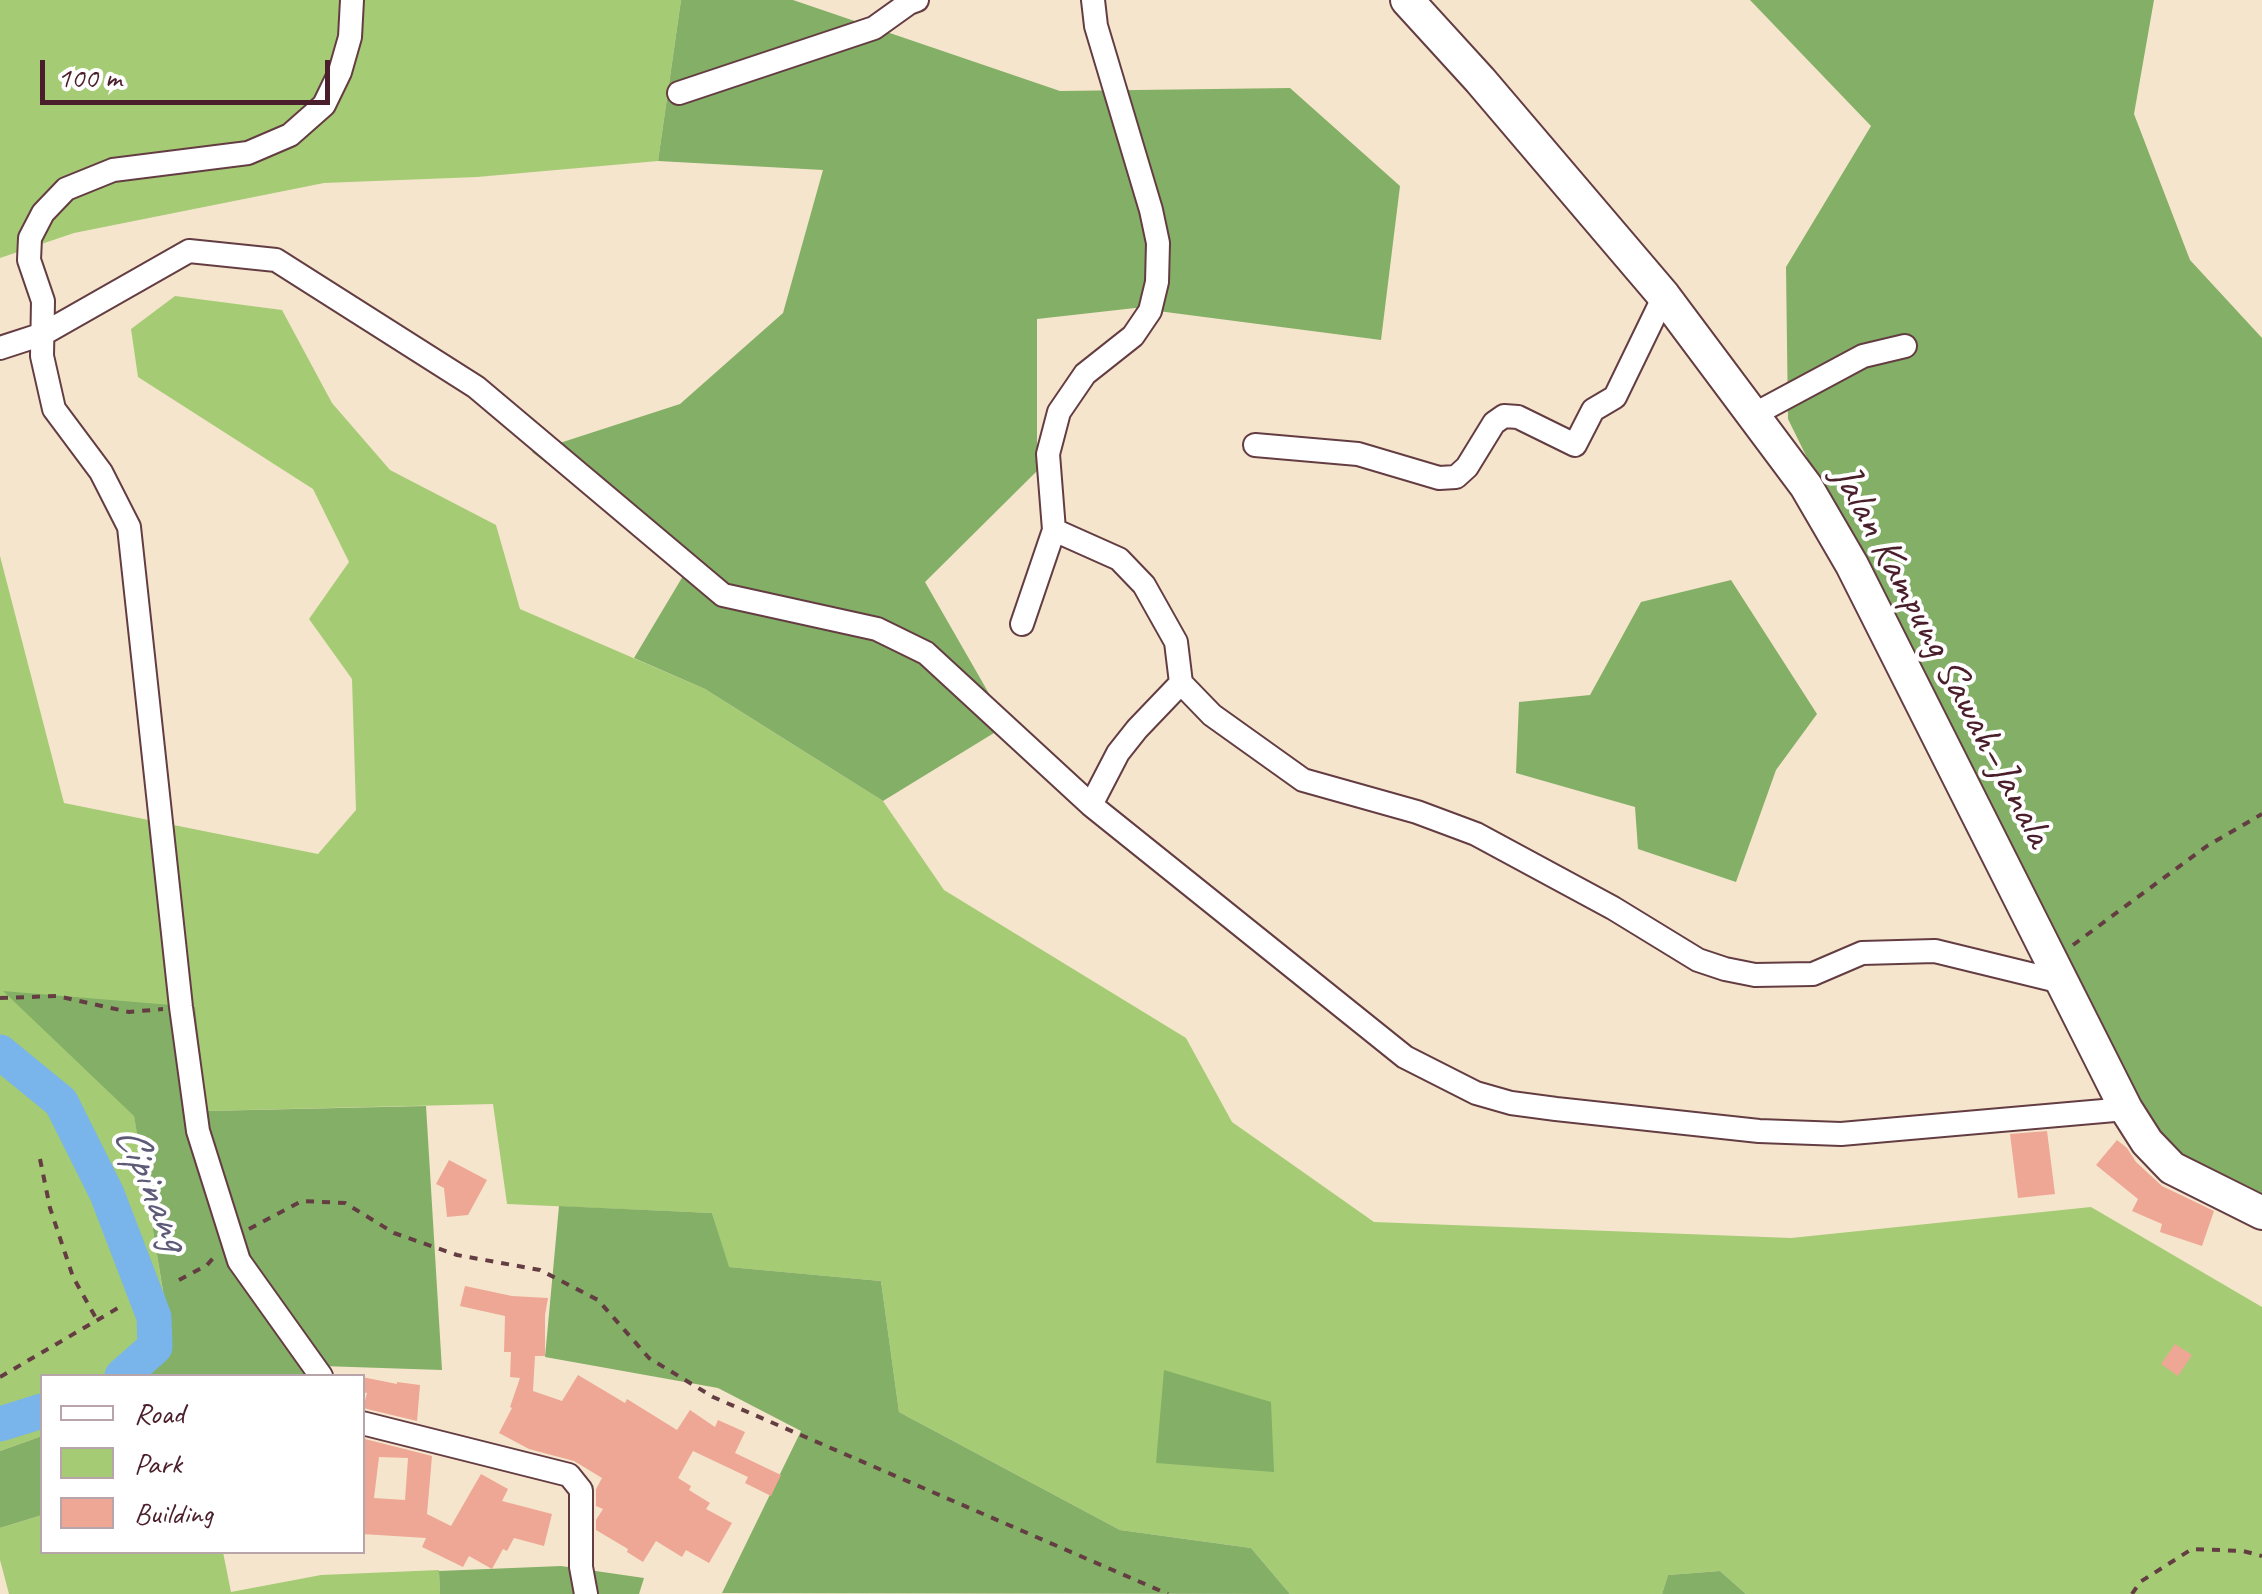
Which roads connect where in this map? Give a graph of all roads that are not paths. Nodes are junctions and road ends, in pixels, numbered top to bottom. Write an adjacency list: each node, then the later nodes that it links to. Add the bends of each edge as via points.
1 (352, 0): 7 (street, via 340,72 324,105 290,135 248,153 113,170 66,190 43,212 30,238 29,260 43,300)
2 (917, 0): 5 (street, via 874,28)
3 (1093, 0): 12 (street, via 1151,210 1157,282 1150,312 1134,336 1085,374 1059,412 1048,454)
4 (1406, 0): 6 (main road, Jalan Kampung Sawah–Janala)
5 (679, 93)
6 (1664, 296): 10 (main road, Jalan Kampung Sawah–Janala); 11 (street, via 1615,398 1593,410 1576,446 1504,416 1468,467 1456,477 1439,478 1358,454)
7 (43, 334): 9 (street); 15 (street, via 189,251 276,260 476,387 722,595 877,629 926,652); 19 (street, via 54,409 100,472 129,527 198,1130 239,1261)
8 (1905, 346): 10 (street, via 1863,356)
9 (0, 348)
10 (1753, 415): 16 (main road, Jalan Kampung Sawah–Janala, via 1806,486 1852,565)
11 (1256, 445)
12 (1054, 530): 13 (street); 14 (street, via 1119,558 1144,585 1176,642)
13 (1022, 624)
14 (1182, 684): 15 (street, via 1118,753); 16 (street, via 1212,715 1304,780 1476,834 1698,960 1756,975 1812,974 1862,954 1935,951)
15 (1091, 805): 17 (street, via 1405,1057 1511,1103 1841,1134)
16 (2057, 971): 17 (main road, Jalan Kampung Sawah–Janala)
17 (2126, 1108): 18 (main road, Jalan Kampung Sawah–Janala, via 2172,1168)
18 (2262, 1213)
19 (320, 1374)
20 (365, 1424): 21 (street, via 568,1476 580,1490)
21 (586, 1594)

